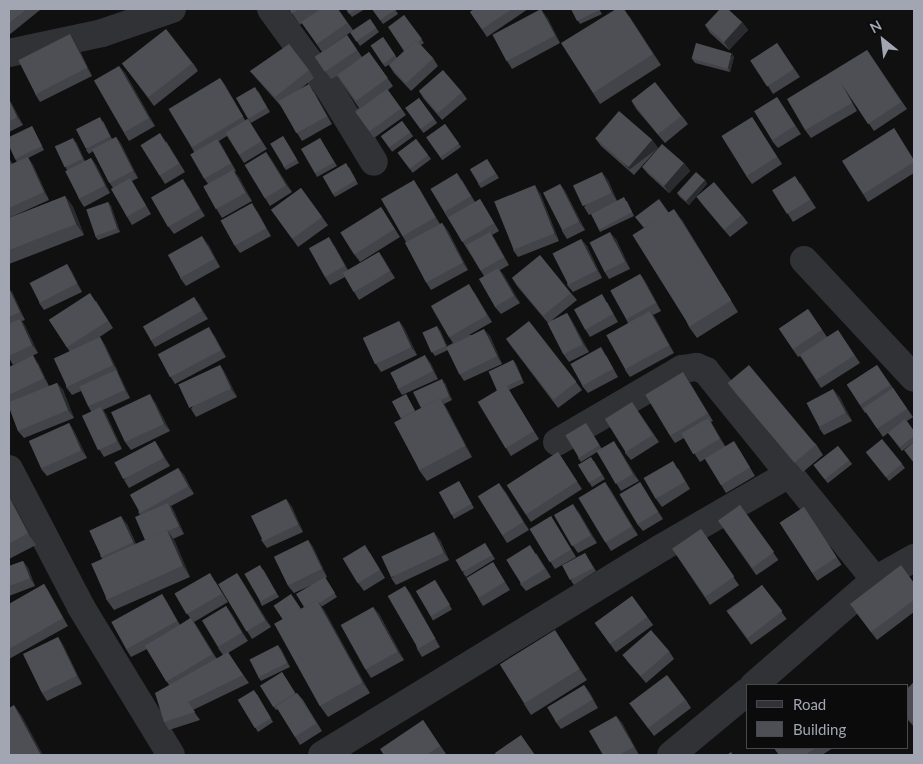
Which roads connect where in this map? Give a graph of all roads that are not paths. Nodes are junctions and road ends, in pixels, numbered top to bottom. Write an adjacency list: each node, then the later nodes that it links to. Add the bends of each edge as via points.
1 (172, 9): 3 (street, via 102,33)
2 (271, 9): 4 (street, via 330,90)
3 (9, 52)
4 (374, 162)
5 (804, 260): 6 (street)
6 (914, 378)
7 (557, 442): 9 (street, via 682,369 697,367 706,371)
8 (9, 469): 14 (street, via 81,607)
9 (789, 474): 11 (street); 15 (street, via 660,548)
10 (914, 558): 11 (street)
11 (875, 580): 12 (street)
12 (755, 684)
13 (746, 693): 16 (street)
14 (171, 755)
15 (322, 755)
16 (671, 755)

